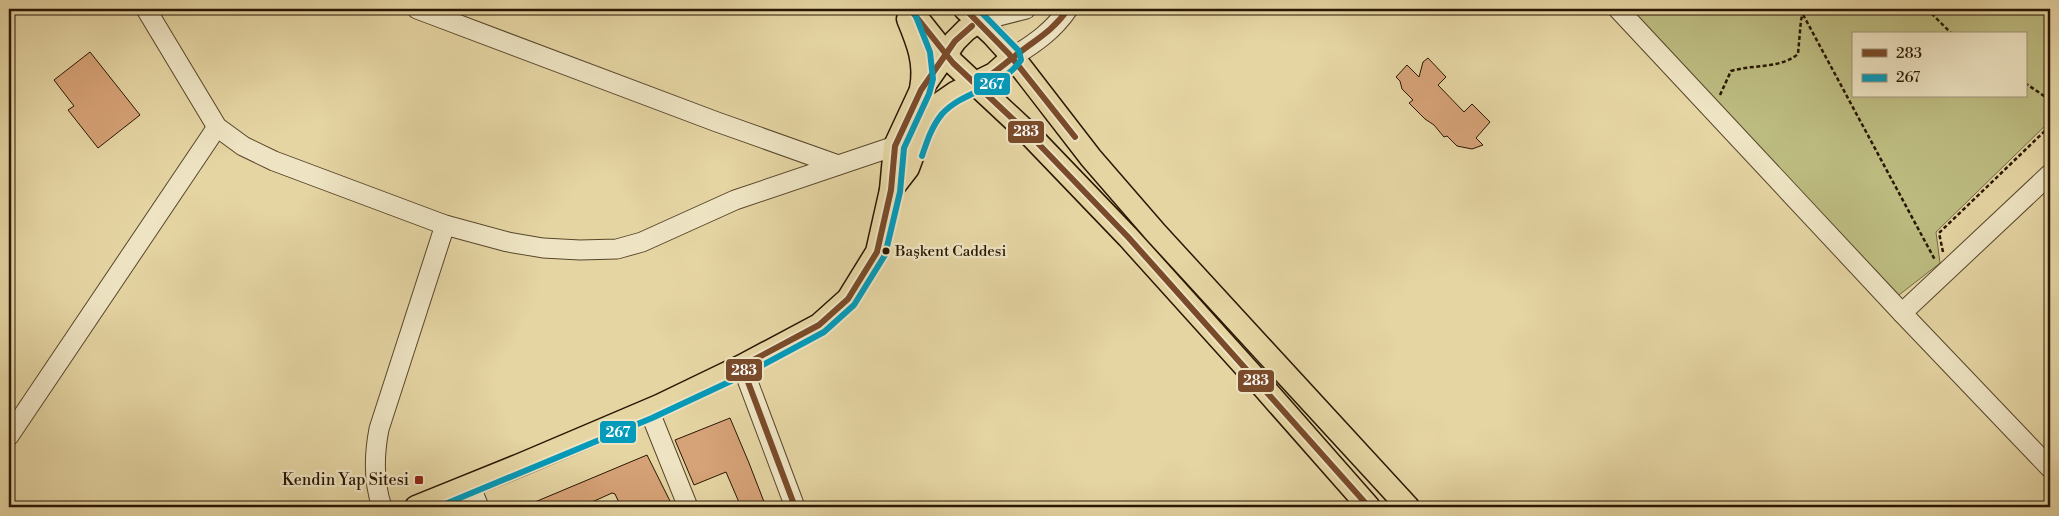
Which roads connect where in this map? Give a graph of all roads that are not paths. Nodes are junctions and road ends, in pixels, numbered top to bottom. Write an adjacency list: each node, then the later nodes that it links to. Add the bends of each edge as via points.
1 (146, 9): 13 (street)
2 (417, 9): 15 (street)
3 (904, 9): 12 (main road, via 922,54)
4 (910, 9): 9 (main road)
5 (1026, 9): 8 (street)
6 (1068, 9): 10 (street, via 1048,34)
7 (1618, 9): 19 (street)
8 (972, 15): 9 (main road, via 966,30); 10 (main road)
9 (946, 55): 11 (main road); 12 (main road)
10 (1012, 57): 11 (main road, via 994,74); 31 (main road, via 1091,158 1156,233)
11 (974, 84): 17 (main road, via 942,102 930,115 908,168); 30 (main road, via 1030,135 1128,237)
12 (921, 90): 14 (main road)
13 (217, 127): 18 (street, via 243,146 274,161); 22 (street)
14 (895, 146): 15 (street); 17 (main road)
15 (838, 165): 18 (street, via 735,200 642,242 616,249 543,248)
16 (2050, 174): 19 (street)
17 (892, 190): 20 (main road, via 877,252 848,299 819,325)
18 (444, 225): 25 (street, via 379,428 375,462)
19 (1902, 313): 23 (street)
20 (742, 366): 21 (main road); 29 (street)
21 (650, 410): 24 (main road); 28 (street)
22 (9, 436)
23 (2050, 468)
24 (470, 485): 26 (main road); 27 (street)
25 (382, 507)
26 (416, 507)
27 (479, 507)
28 (688, 507)
29 (795, 507)
30 (1369, 507)
31 (1408, 507)

